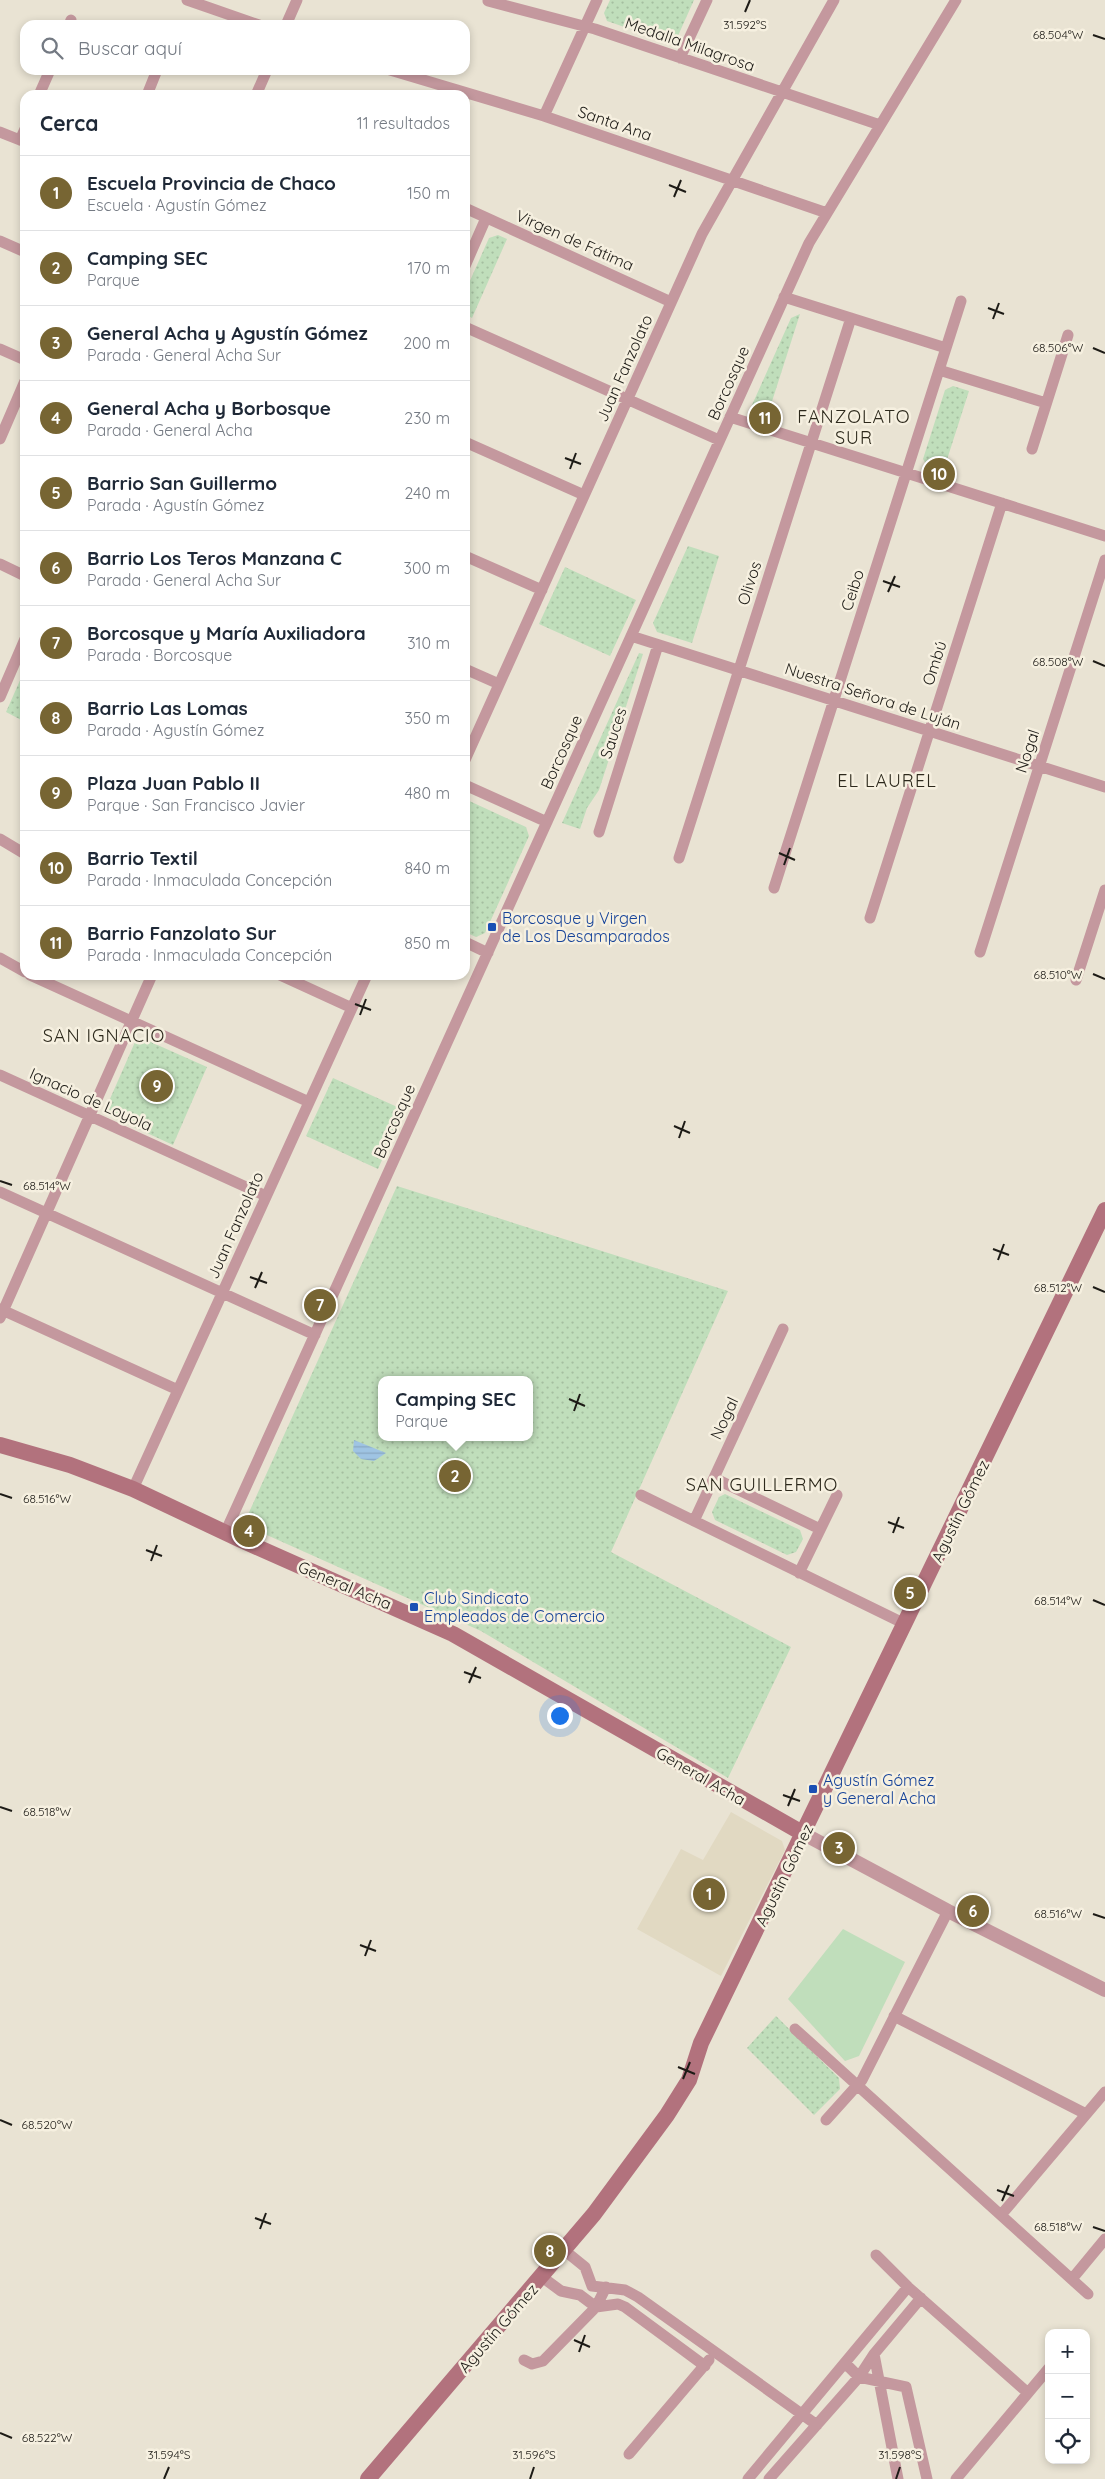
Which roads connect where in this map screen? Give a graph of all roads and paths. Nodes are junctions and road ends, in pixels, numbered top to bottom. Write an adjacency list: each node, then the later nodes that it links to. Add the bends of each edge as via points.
1 (187, 0): 8 (street)
2 (297, 0): 9 (street)
3 (597, 0): 10 (street)
4 (707, 0): 11 (street)
5 (834, 0): 20 (street, Juan Fanzolato)
6 (956, 0): 23 (street, Borcosque)
7 (488, 1): 10 (street, Medalla Milagrosa)
8 (245, 20)
9 (288, 20)
10 (584, 27): 11 (street, Medalla Milagrosa); 22 (street)
11 (680, 58): 20 (street, Medalla Milagrosa)
12 (48, 75): 16 (street)
13 (155, 75): 17 (street)
14 (265, 75): 18 (street)
15 (407, 75): 19 (street, Santa Ana)
16 (41, 90)
17 (148, 90)
18 (258, 90)
19 (457, 90)
20 (782, 92): 23 (street, Medalla Milagrosa); 26 (street, Juan Fanzolato)
21 (470, 94): 22 (street, Santa Ana)
22 (544, 116): 26 (street, Santa Ana)
23 (880, 125): 28 (street, Borcosque)
24 (0, 132): 25 (street)
25 (20, 140)
26 (732, 181): 28 (street, Santa Ana); 35 (street, Juan Fanzolato, via 702,234)
27 (470, 210): 29 (street, Virgen de Fátima)
28 (827, 213): 33 (street, Borcosque)
29 (486, 218): 32 (street); 35 (street, Virgen de Fátima)
30 (0, 241): 31 (street)
31 (20, 250)
32 (470, 255)
33 (784, 297): 36 (street); 46 (street, Borcosque)
34 (961, 301): 39 (street, Ceibo)
35 (671, 302): 44 (street, Juan Fanzolato)
36 (851, 318): 39 (street); 49 (street, Olivos)
37 (470, 329): 44 (street)
38 (1068, 334): 45 (street)
39 (946, 348): 42 (street, Ceibo)
40 (0, 349): 41 (street)
41 (20, 358)
42 (939, 370): 45 (street); 52 (street, Ceibo)
43 (20, 393): 47 (street)
44 (628, 399): 48 (street); 53 (street, Juan Fanzolato)
45 (1046, 404): 51 (street)
46 (730, 417): 48 (street, Borcosque); 49 (street)
47 (0, 440)
48 (719, 440): 61 (street, Borcosque)
49 (811, 443): 52 (street); 65 (street, Olivos)
50 (470, 444): 53 (street)
51 (1032, 449)
52 (906, 473): 54 (street); 68 (street, Ceibo)
53 (584, 495): 60 (street, Juan Fanzolato)
54 (1002, 503): 55 (street); 69 (street, Ombú)
55 (1105, 536)
56 (470, 558): 60 (street)
57 (1105, 560): 71 (street, Nogal)
58 (0, 564): 59 (street)
59 (20, 574)
60 (542, 590): 66 (street, Juan Fanzolato)
61 (631, 636): 62 (street, Nuestra Señora de Luján); 74 (street, Borcosque)
62 (658, 645): 65 (street, Nuestra Señora de Luján); 75 (street, Sauces)
63 (20, 650): 67 (street)
64 (470, 671): 66 (street)
65 (738, 671): 68 (street, Nuestra Señora de Luján); 78 (street, Olivos)
66 (499, 684): 70 (street, Juan Fanzolato)
67 (0, 697)
68 (834, 701): 69 (street, Nuestra Señora de Luján); 79 (street, Ceibo)
69 (929, 732): 71 (street, Nuestra Señora de Luján); 81 (street, Ombú)
70 (470, 749)
71 (1039, 766): 73 (street, Nuestra Señora de Luján); 83 (street, Nogal)
72 (470, 787): 74 (street)
73 (1105, 788)
74 (547, 822): 84 (street, Borcosque)
75 (599, 832)
76 (0, 839): 77 (street)
77 (20, 851)
78 (679, 858)
79 (774, 888)
80 (1105, 890): 91 (street)
81 (870, 918)
82 (470, 944): 84 (street)
83 (980, 952)
84 (488, 953): 104 (street, Borcosque)
85 (0, 958): 86 (street)
86 (20, 969)
87 (41, 980): 93 (street)
88 (150, 980): 93 (street)
89 (291, 980): 92 (street)
90 (365, 980): 92 (street, Juan Fanzolato)
91 (1076, 980)
92 (352, 1008): 95 (street, Juan Fanzolato)
93 (131, 1021): 95 (street); 96 (street)
94 (0, 1076): 96 (street, Ignacio de Loyola)
95 (309, 1102): 98 (street, Juan Fanzolato)
96 (89, 1116): 98 (street, Ignacio de Loyola); 100 (street)
97 (0, 1192): 100 (street)
98 (266, 1196): 101 (street, Juan Fanzolato)
99 (1105, 1210): 115 (main road, Agustín Gómez)
100 (46, 1213): 101 (street); 102 (street)
101 (222, 1293): 104 (street); 105 (street, Juan Fanzolato)
102 (1, 1313): 105 (street)
103 (784, 1329): 107 (street, Nogal)
104 (315, 1335): 113 (street, Borcosque)
105 (178, 1390): 108 (street, Juan Fanzolato)
106 (0, 1445): 108 (main road, General Acha, via 70,1465)
107 (714, 1478): 111 (street, Nogal); 112 (street)
108 (133, 1489): 113 (main road, General Acha)
109 (641, 1495): 111 (street)
110 (837, 1495): 112 (street)
111 (694, 1521): 114 (street)
112 (820, 1529): 114 (street)
113 (225, 1533): 116 (main road, General Acha, via 468,1642)
114 (799, 1573): 115 (street)
115 (905, 1624): 116 (main road, Agustín Gómez)
116 (804, 1834): 117 (street); 127 (main road, Agustín Gómez, via 701,2043 689,2080 667,2115)
117 (948, 1912): 118 (street); 119 (street)
118 (1105, 1990)
119 (894, 2016): 121 (street); 123 (street)
120 (795, 2029): 121 (street)
121 (856, 2086): 124 (street); 125 (street)
122 (1105, 2092): 123 (street)
123 (1086, 2114): 125 (street)
124 (826, 2120)
125 (1001, 2214): 130 (street)
126 (1105, 2239): 130 (street)
127 (564, 2250): 129 (main road, Agustín Gómez); 131 (street, via 586,2267 592,2286)
128 (876, 2255): 132 (street)
129 (542, 2277): 135 (street, via 561,2291 580,2295); 148 (main road, Agustín Gómez)
130 (1072, 2279): 133 (street)
131 (606, 2287): 135 (street); 136 (street, via 625,2290 638,2297)
132 (908, 2287): 134 (street); 139 (street)
133 (1088, 2294)
134 (921, 2298): 137 (street); 144 (street)
135 (596, 2306): 138 (street, via 543,2361 532,2364); 140 (street, via 618,2304 625,2307)
136 (715, 2354): 140 (street); 145 (street)
137 (874, 2354): 142 (street); 143 (street)
138 (524, 2360)
139 (845, 2363): 142 (street); 145 (street)
140 (705, 2366): 147 (street)
141 (1045, 2373): 144 (street)
142 (859, 2377): 143 (street); 146 (street)
143 (879, 2381): 151 (street); 152 (street, via 906,2387)
144 (1028, 2393): 153 (street)
145 (802, 2414): 146 (street); 149 (street)
146 (817, 2425): 150 (street)
147 (629, 2454)
148 (368, 2479)
149 (748, 2479)
150 (769, 2479)
151 (898, 2479)
152 (927, 2479)
153 (956, 2479)

